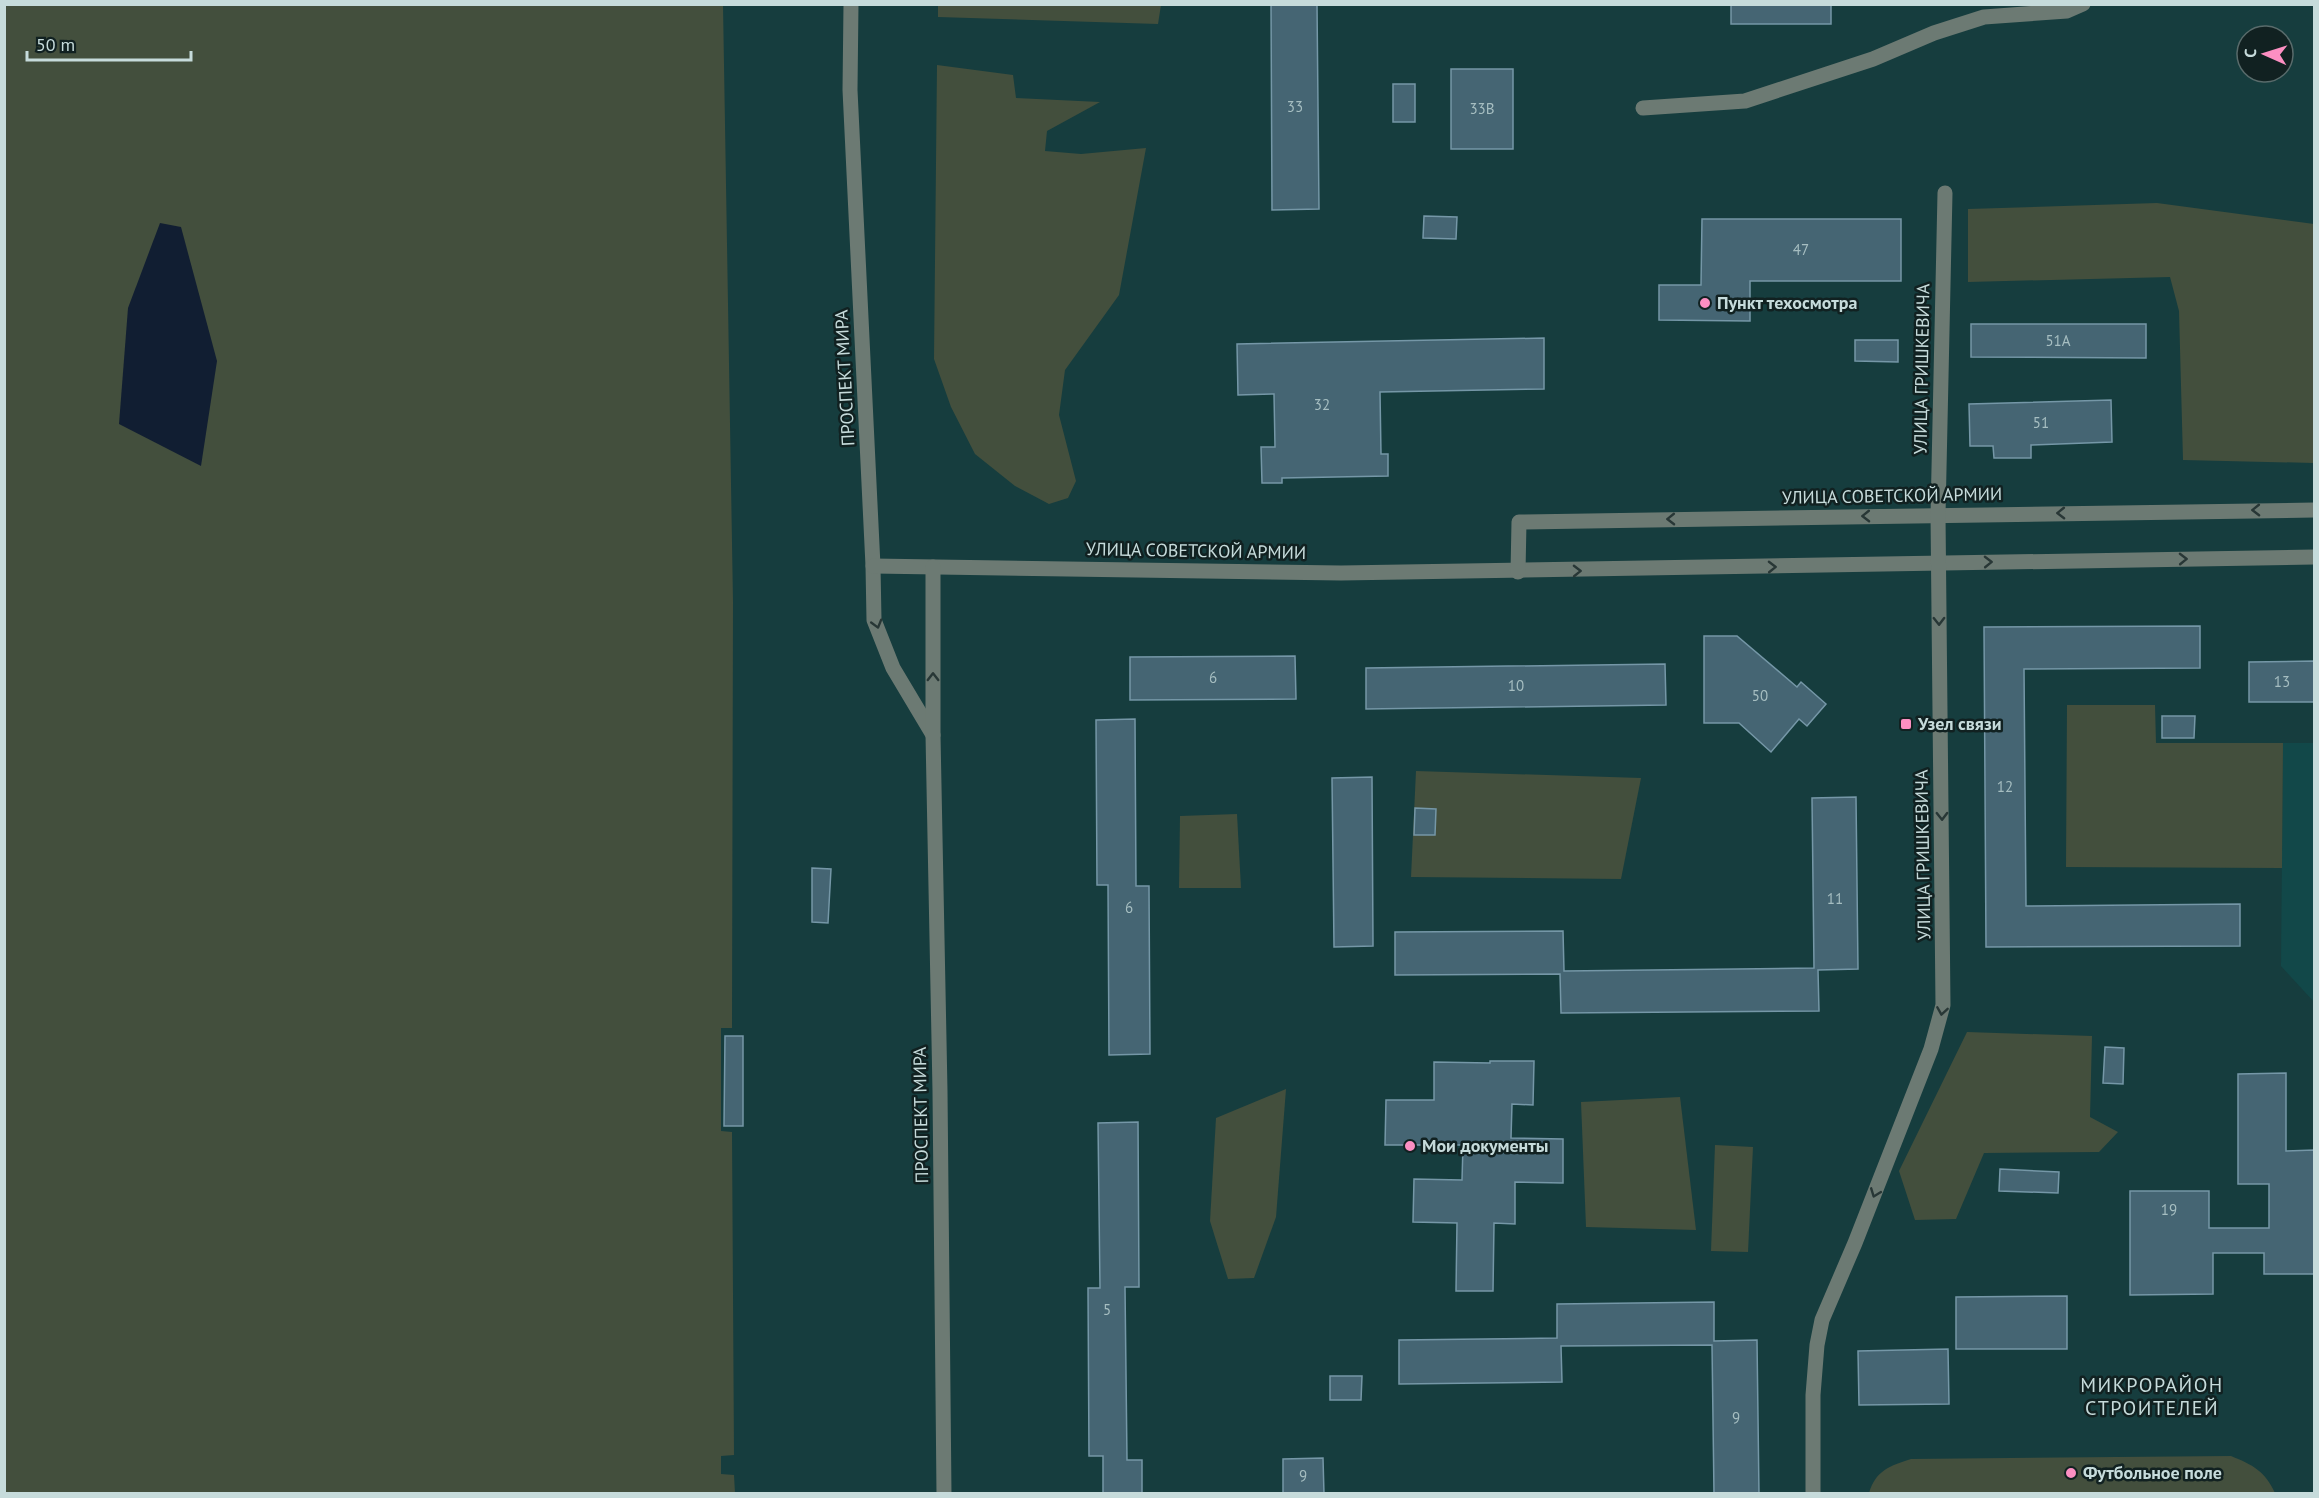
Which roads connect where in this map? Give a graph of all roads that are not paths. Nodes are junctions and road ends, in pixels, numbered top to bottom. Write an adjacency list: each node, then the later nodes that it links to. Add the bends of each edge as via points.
1 (851, 4): 9 (street, ПРОСПЕКТ МИРА, via 850,90)
2 (2084, 4): 3 (street, via 2067,11 1984,16 1873,59 1745,101)
3 (1643, 108)
4 (1946, 193): 6 (street, УЛИЦА ГРИШКЕВИЧА)
5 (2314, 510): 6 (street, УЛИЦА СОВЕТСКОЙ АРМИИ, one-way to 6)
6 (1938, 515): 8 (street, УЛИЦА ГРИШКЕВИЧА); 11 (street, УЛИЦА СОВЕТСКОЙ АРМИИ, one-way to 11, via 1519,522)
7 (2314, 557): 8 (street, УЛИЦА СОВЕТСКОЙ АРМИИ, one-way to 7)
8 (1938, 562): 11 (street, УЛИЦА СОВЕТСКОЙ АРМИИ, one-way to 8); 14 (street, УЛИЦА ГРИШКЕВИЧА, one-way to 14, via 1943,1005 1931,1049 1822,1320 1813,1395)
9 (873, 566): 10 (street, УЛИЦА СОВЕТСКОЙ АРМИИ); 12 (street, ПРОСПЕКТ МИРА, one-way to 12, via 874,620 893,668)
10 (933, 567): 11 (street, УЛИЦА СОВЕТСКОЙ АРМИИ); 12 (street, ПРОСПЕКТ МИРА, one-way to 10)
11 (1518, 572)
12 (933, 735): 13 (street, ПРОСПЕКТ МИРА)
13 (944, 1494)
14 (1814, 1494)

